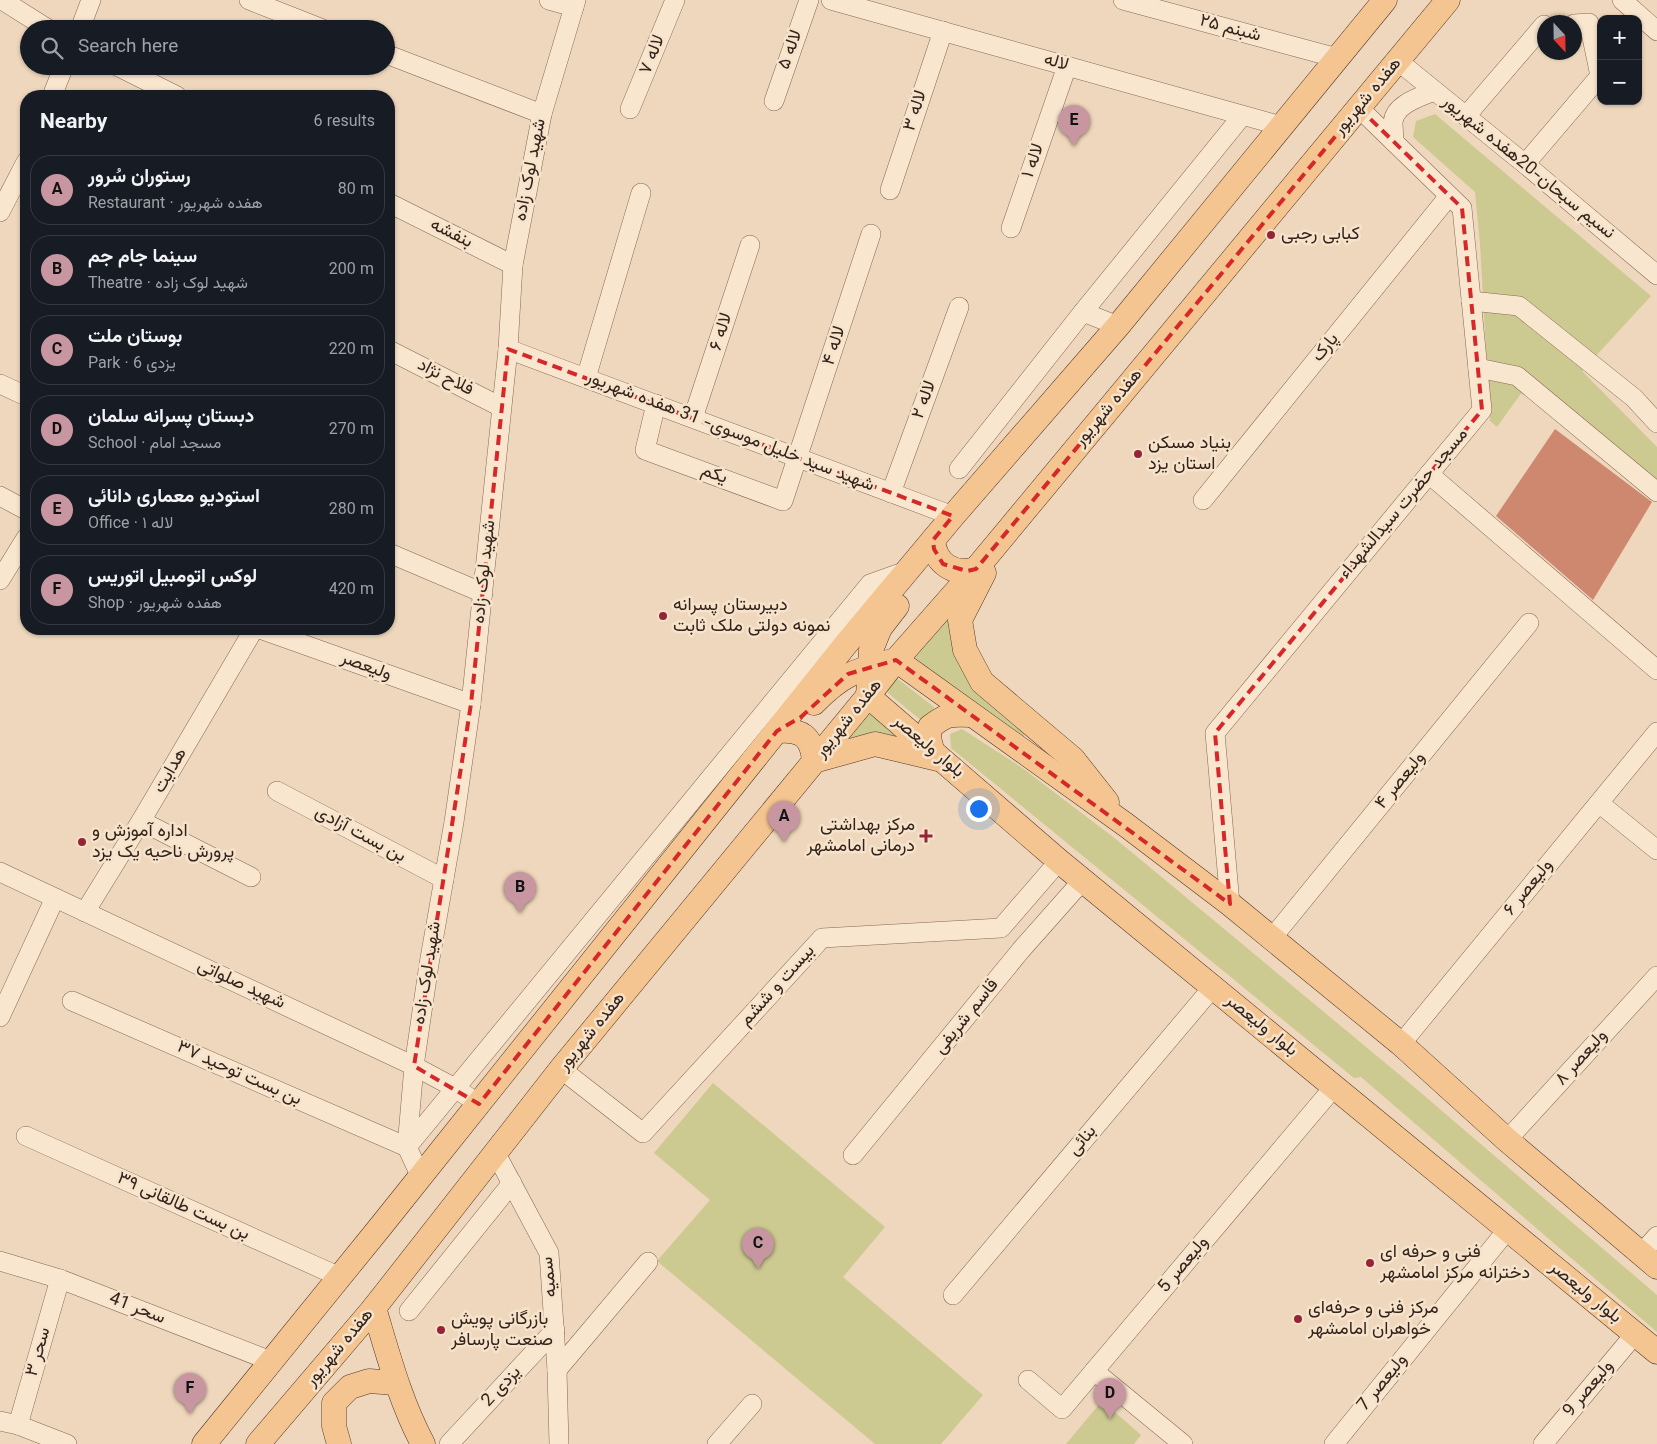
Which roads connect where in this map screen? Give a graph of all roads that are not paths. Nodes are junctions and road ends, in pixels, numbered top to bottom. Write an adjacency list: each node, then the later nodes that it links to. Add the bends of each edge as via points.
1 (2, 0): 13 (street)
2 (91, 0): 14 (street)
3 (249, 0): 15 (street)
4 (549, 0): 12 (street)
5 (675, 0): 31 (street, لاله ۷)
6 (809, 0): 29 (street, لاله ۵)
7 (831, 0): 17 (street, لاله)
8 (1123, 0): 21 (street, شبنم ۲۵)
9 (1384, 0): 21 (main road)
10 (1448, 0): 22 (main road, هفده شهریور)
11 (1622, 0): 18 (street)
12 (575, 4): 32 (street, شهید لوک زاده)
13 (34, 20)
14 (83, 20)
15 (300, 20)
16 (1582, 23): 37 (street, via 1589,23 1600,76)
17 (943, 31): 23 (street, لاله); 39 (street, لاله ۳)
18 (1657, 31)
19 (1537, 33): 34 (street)
20 (395, 57): 32 (street)
21 (1337, 58): 35 (main road)
22 (1398, 61): 28 (street, نسیم سبحان-20هفده شهریور); 30 (main road, هفده شهریور)
23 (1067, 66): 33 (street, لاله); 44 (street, لاله ۱)
24 (60, 75): 26 (street)
25 (135, 75): 27 (street)
26 (54, 90)
27 (164, 90)
28 (1434, 91): 34 (street, نسیم سبحان-20هفده شهریور); 36 (street, via 1410,101 1399,110 1393,119)
29 (774, 101)
30 (1359, 108): 36 (street, مسجد حضرت سیدالشهداء); 72 (main road, هفده شهریور)
31 (630, 109)
32 (542, 114): 47 (street, شهید لوک زاده)
33 (1242, 116): 35 (street, لاله); 51 (street)
34 (1466, 116): 37 (street, نسیم سبحان-20هفده شهریور)
35 (1281, 126): 52 (main road)
36 (1394, 142): 41 (street, مسجد حضرت سیدالشهداء)
37 (1525, 164): 48 (street, نسیم سبحان-20هفده شهریور)
38 (20, 175): 43 (street)
39 (890, 190)
40 (641, 193): 56 (street)
41 (1449, 196): 49 (street, مسجد حضرت سیدالشهداء, via 1462,208); 69 (street, پارک)
42 (395, 206): 47 (street, بنفشه)
43 (0, 212)
44 (1011, 228)
45 (871, 234): 63 (street, لاله ۴)
46 (750, 245): 61 (street, لاله ۶)
47 (513, 265): 53 (street, شهید لوک زاده)
48 (1657, 275)
49 (1471, 301): 55 (street, مسجد حضرت سیدالشهداء); 62 (street, via 1519,306 1634,398)
50 (959, 307): 67 (street, لاله ۲)
51 (1083, 312): 52 (street); 64 (street)
52 (1118, 326): 71 (main road)
53 (508, 349): 56 (street, شهید سید خلیل موسوی- 31 هفده شهریور); 60 (street, شهید لوک زاده)
54 (395, 353): 60 (street, فلاح نژاد)
55 (1478, 368): 65 (street, مسجد حضرت سیدالشهداء, via 1482,410); 66 (street, via 1517,376)
56 (586, 378): 59 (street, شهید سید خلیل موسوی- 31 هفده شهریور)
57 (0, 384): 58 (street)
58 (20, 393)
59 (656, 404): 61 (street, شهید سید خلیل موسوی- 31 هفده شهریور); 63 (street, یکم, via 645,450 783,501)
60 (502, 407): 79 (street, شهید لوک زاده)
61 (693, 418): 63 (street, شهید سید خلیل موسوی- 31 هفده شهریور)
62 (1657, 423)
63 (798, 458): 67 (street, شهید سید خلیل موسوی- 31 هفده شهریور)
64 (959, 469)
65 (1429, 474): 85 (street); 105 (street, مسجد حضرت سیدالشهداء, via 1216,733)
66 (1657, 492)
67 (892, 493): 71 (street, شهید سید خلیل موسوی- 31 هفده شهریور)
68 (0, 496): 70 (street)
69 (1202, 500)
70 (20, 507)
71 (953, 516): 73 (main road)
72 (1005, 533): 76 (main road, هفده شهریور); 97 (main road, via 960,620 965,650 982,682 1073,759)
73 (933, 540): 76 (main road, via 934,549 943,564 959,571); 77 (main road); 84 (main road, via 921,575 880,628 871,650)
74 (20, 548): 78 (street)
75 (395, 557): 79 (street)
76 (976, 569): 83 (main road, هفده شهریور)
77 (908, 570): 89 (main road); 93 (street, via 870,584)
78 (0, 580)
79 (483, 594): 87 (street, شهید لوک زاده)
80 (1530, 624): 108 (street, ولیعصر ۴)
81 (250, 635): 96 (street, هدایت)
82 (277, 635): 87 (street, ولیعصر)
83 (896, 660): 84 (main road); 86 (main road, هفده شهریور); 88 (main road)
84 (869, 667): 86 (main road); 89 (main road, via 836,682 801,717)
85 (1657, 670)
86 (868, 696): 91 (main road, بلوار ولیعصر); 92 (main road, هفده شهریور)
87 (471, 704): 102 (street, شهید لوک زاده)
88 (971, 715): 91 (main road, via 944,717 930,728 929,738); 97 (main road)
89 (777, 730): 92 (main road, via 801,733 814,750); 93 (main road)
90 (1657, 732): 95 (street, ولیعصر ۶)
91 (938, 756): 92 (main road, via 875,744); 99 (main road, بلوار ولیعصر)
92 (814, 761): 116 (main road, هفده شهریور)
93 (734, 766): 118 (street); 119 (main road)
94 (277, 791): 102 (street, بن بست آزادی)
95 (1599, 803): 98 (street); 114 (street, ولیعصر ۶)
96 (142, 821): 101 (street); 106 (street, هدایت)
97 (1126, 825): 105 (main road)
98 (1657, 850)
99 (1059, 861): 103 (main road, بلوار ولیعصر); 107 (street)
100 (0, 872): 104 (street, شهید صلواتی)
101 (250, 877)
102 (444, 878): 115 (street, شهید لوک زاده)
103 (1083, 880): 109 (street, قاسم شریفی); 111 (main road, بلوار ولیعصر)
104 (55, 898): 106 (street, شهید صلواتی); 113 (street)
105 (1230, 904): 108 (main road)
106 (85, 912): 115 (street, شهید صلواتی)
107 (1001, 928): 109 (street); 116 (street, بیست و ششم, via 822,938 643,1133)
108 (1272, 938): 114 (main road)
109 (1022, 950): 124 (street, قاسم شریفی)
110 (1657, 976): 121 (street, ولیعصر ۸)
111 (1213, 987): 117 (main road, بلوار ولیعصر); 134 (street, بنائی)
112 (72, 1001): 122 (street, بن بست توحید ۳۷)
113 (0, 1017)
114 (1401, 1044): 121 (main road)
115 (414, 1066): 118 (street, شهید صلواتی); 122 (street, شهید لوک زاده)
116 (561, 1069): 123 (main road, هفده شهریور)
117 (1334, 1087): 127 (main road, بلوار ولیعصر); 142 (street, ولیعصر 5)
118 (455, 1088): 119 (street, شهید صلواتی); 122 (street)
119 (479, 1104): 125 (main road)
120 (26, 1136): 132 (street, بن‌ بست طالقانی ۳۹)
121 (1507, 1140): 129 (main road)
122 (407, 1147): 125 (street)
123 (495, 1152): 126 (street, سمیه); 135 (main road, هفده شهریور)
124 (853, 1156)
125 (421, 1177): 132 (main road)
126 (512, 1182): 136 (street); 137 (street, سمیه, via 549,1253)
127 (1508, 1229): 138 (main road, بلوار ولیعصر); 157 (street, ولیعصر 7)
128 (1657, 1236): 129 (street)
129 (1649, 1260)
130 (0, 1261): 133 (street, سحر 41)
131 (648, 1262): 141 (street)
132 (340, 1277): 140 (main road)
133 (60, 1279): 140 (street, سحر 41); 147 (street, سحر ۳)
134 (954, 1295)
135 (374, 1308): 144 (main road); 150 (main road, هفده شهریور)
136 (409, 1311)
137 (555, 1330): 141 (street, سمیه); 153 (street, یزدی 2)
138 (1636, 1334): 139 (main road, بلوار ولیعصر); 158 (street, ولیعصر 9)
139 (1657, 1352)
140 (272, 1362): 149 (main road)
141 (557, 1370): 154 (street, سمیه)
142 (1094, 1371): 143 (street, ولیعصر 5, via 1062,1409); 156 (street)
143 (1028, 1380)
144 (396, 1383): 151 (main road, via 369,1381 350,1386 334,1404 334,1426); 152 (main road)
145 (752, 1404): 155 (street)
146 (0, 1421): 147 (street)
147 (18, 1425): 148 (street)
148 (67, 1444)
149 (204, 1444)
150 (258, 1444)
151 (339, 1444)
152 (423, 1444)
153 (449, 1444)
154 (559, 1444)
155 (717, 1444)
156 (1183, 1444)
157 (1334, 1444)
158 (1542, 1444)

